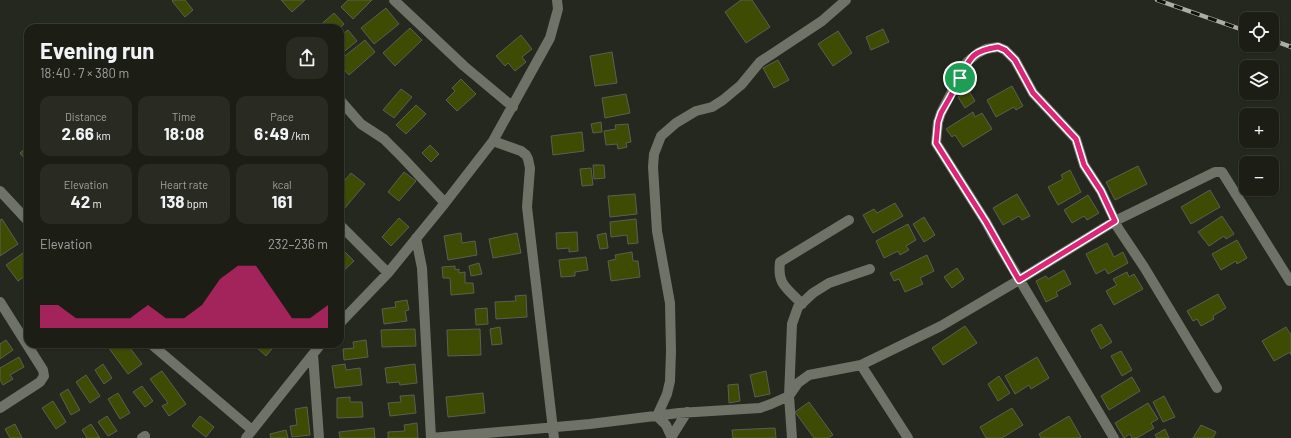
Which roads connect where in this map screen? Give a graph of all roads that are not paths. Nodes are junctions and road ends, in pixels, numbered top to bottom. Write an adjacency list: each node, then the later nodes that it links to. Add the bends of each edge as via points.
1 (394, 0): 5 (street, via 464,66)
2 (557, 0): 5 (street, via 558,9 550,38)
3 (846, 0): 31 (street, via 822,21 760,62 742,85 723,100 712,107 696,111 661,136 654,154 653,167 657,231 670,303 672,352 670,382)
4 (344, 105): 8 (street, via 361,124 384,139 404,158)
5 (513, 107): 6 (street)
6 (494, 141): 8 (street); 32 (street, via 521,151 526,155 530,168 527,207)
7 (0, 191): 9 (street)
8 (445, 203): 13 (street)
9 (24, 217)
10 (849, 220): 19 (street, via 780,262 780,280)
11 (1115, 221): 16 (street); 16 (street, via 1101,191 1084,165 1076,139 1033,93 1015,60 998,47 978,53 967,62 941,113 936,143); 17 (street, via 1215,172 1222,172); 27 (street)
12 (344, 229): 15 (street)
13 (416, 238): 15 (street); 36 (street, via 422,268)
14 (870, 269): 19 (street, via 829,284 813,293)
15 (388, 272): 20 (street)
16 (1019, 280): 26 (street, via 941,326); 40 (street)
17 (1290, 281)
18 (0, 302): 21 (street)
19 (802, 304): 28 (street, via 798,307 792,324)
20 (344, 319)
21 (24, 340)
22 (29, 348): 29 (street, via 44,376 40,382)
23 (155, 348): 33 (street)
24 (317, 348): 25 (street)
25 (312, 354): 33 (street); 35 (street)
26 (860, 365): 28 (street, via 809,375 798,383); 39 (street)
27 (1217, 388)
28 (790, 396): 30 (street, via 760,408); 38 (street)
29 (0, 408)
30 (687, 412): 31 (street); 34 (street)
31 (657, 416): 32 (street); 34 (street, via 666,425)
32 (554, 428): 36 (street); 37 (street)
33 (249, 434)
34 (672, 437)
35 (319, 438)
36 (431, 438)
37 (554, 438)
38 (792, 438)
39 (908, 438)
40 (1114, 438)

